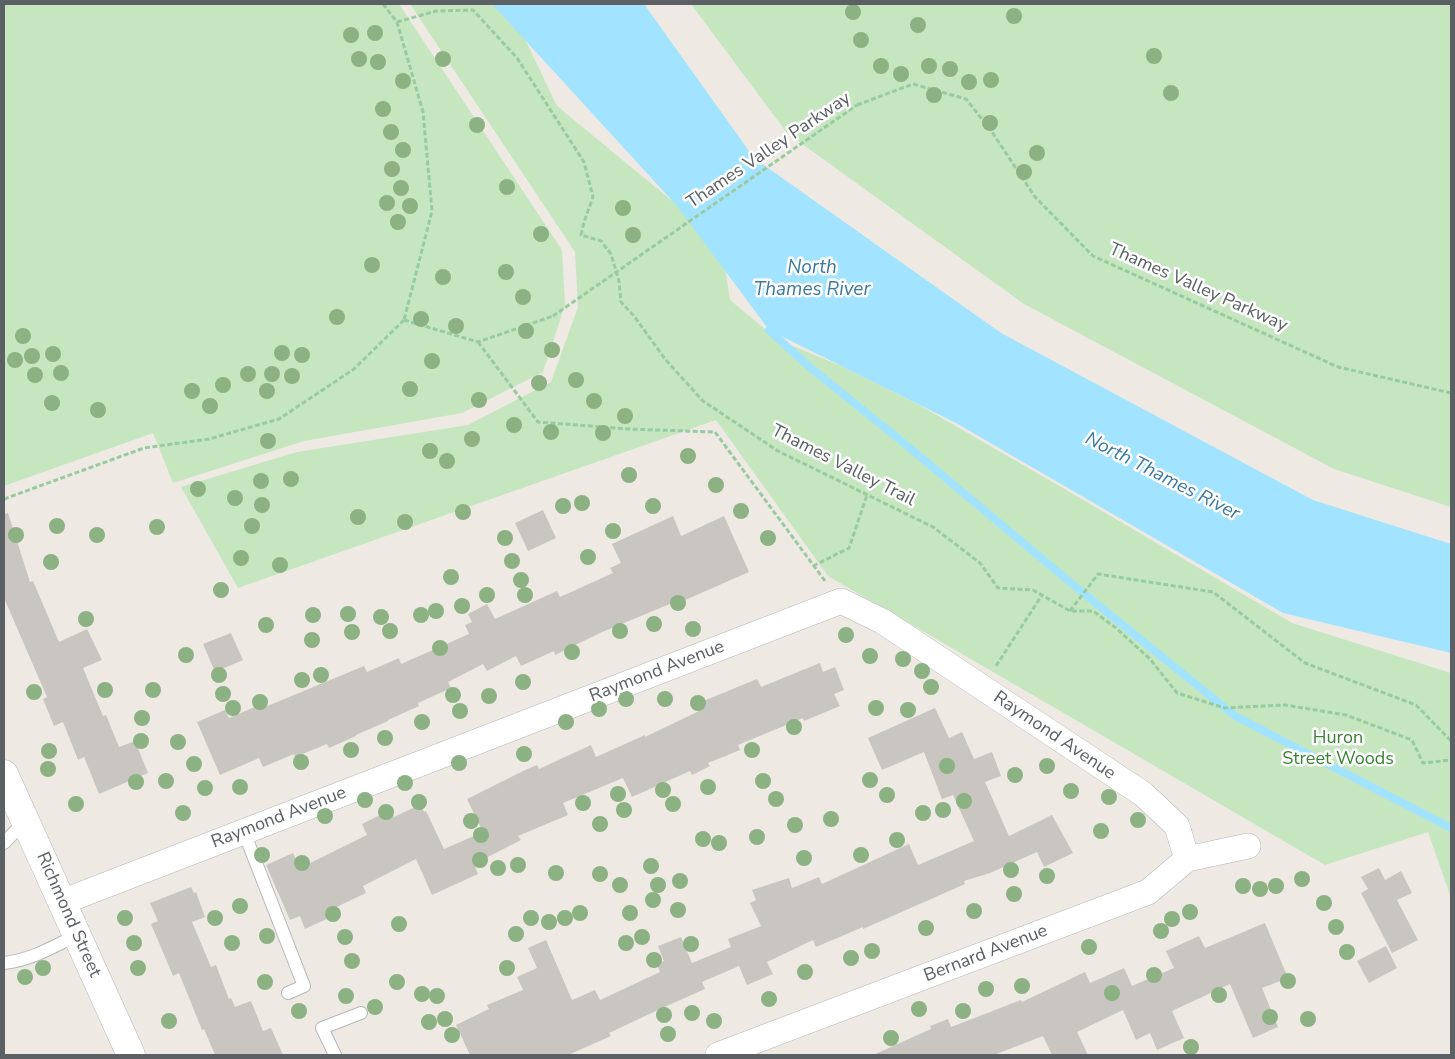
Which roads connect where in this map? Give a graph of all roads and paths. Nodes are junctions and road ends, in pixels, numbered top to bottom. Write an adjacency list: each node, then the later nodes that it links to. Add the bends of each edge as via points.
1 (383, 4): 2 (path)
2 (397, 22): 3 (path, via 423,112 432,211); 6 (path, Thames Valley Trail, via 436,11 473,10 516,58 584,162 593,197 581,235 601,241 610,254 619,281 621,302 665,359 702,401 778,452)
3 (404, 320): 4 (path); 7 (path, via 354,369 279,419 208,439 144,448)
4 (478, 342): 5 (path, Thames Valley Parkway, bridge, via 553,316 857,105 912,84 966,99 990,128 1035,198 1093,256 1338,367); 8 (path, via 538,422 715,432)
5 (1451, 393)
6 (867, 495): 8 (path, via 849,548); 9 (path, Thames Valley Trail, via 933,527 980,563 998,588 1033,590)
7 (4, 499)
8 (813, 566): 10 (path)
9 (1042, 596): 11 (path, Thames Valley Trail); 12 (path)
10 (841, 601): 12 (street, Raymond Avenue, via 882,621); 17 (street, Raymond Avenue)
11 (1070, 611): 13 (path, via 1098,574 1213,592 1305,663 1416,705); 14 (path, Thames Valley Trail, via 1092,611 1116,628 1150,659 1177,693 1225,708 1285,705 1346,715 1412,740 1422,763)
12 (982, 688): 20 (street, Raymond Avenue, via 1143,794 1177,826)
13 (1451, 741)
14 (1451, 760)
15 (4, 774): 16 (main road, Richmond Street)
16 (25, 821): 18 (lane); 21 (main road, Richmond Street)
17 (244, 832): 21 (street, Raymond Avenue); 24 (lane, via 304,986)
18 (4, 842)
19 (1248, 846): 20 (street, Bernard Avenue)
20 (1187, 860): 28 (street, Bernard Avenue, via 1148,892)
21 (62, 902): 22 (main road, Richmond Street)
22 (77, 934): 23 (lane, via 19,961); 26 (main road, Richmond Street)
23 (4, 963)
24 (288, 993)
25 (361, 1013): 27 (lane, via 322,1028)
26 (131, 1055)
27 (335, 1055)
28 (718, 1055)

